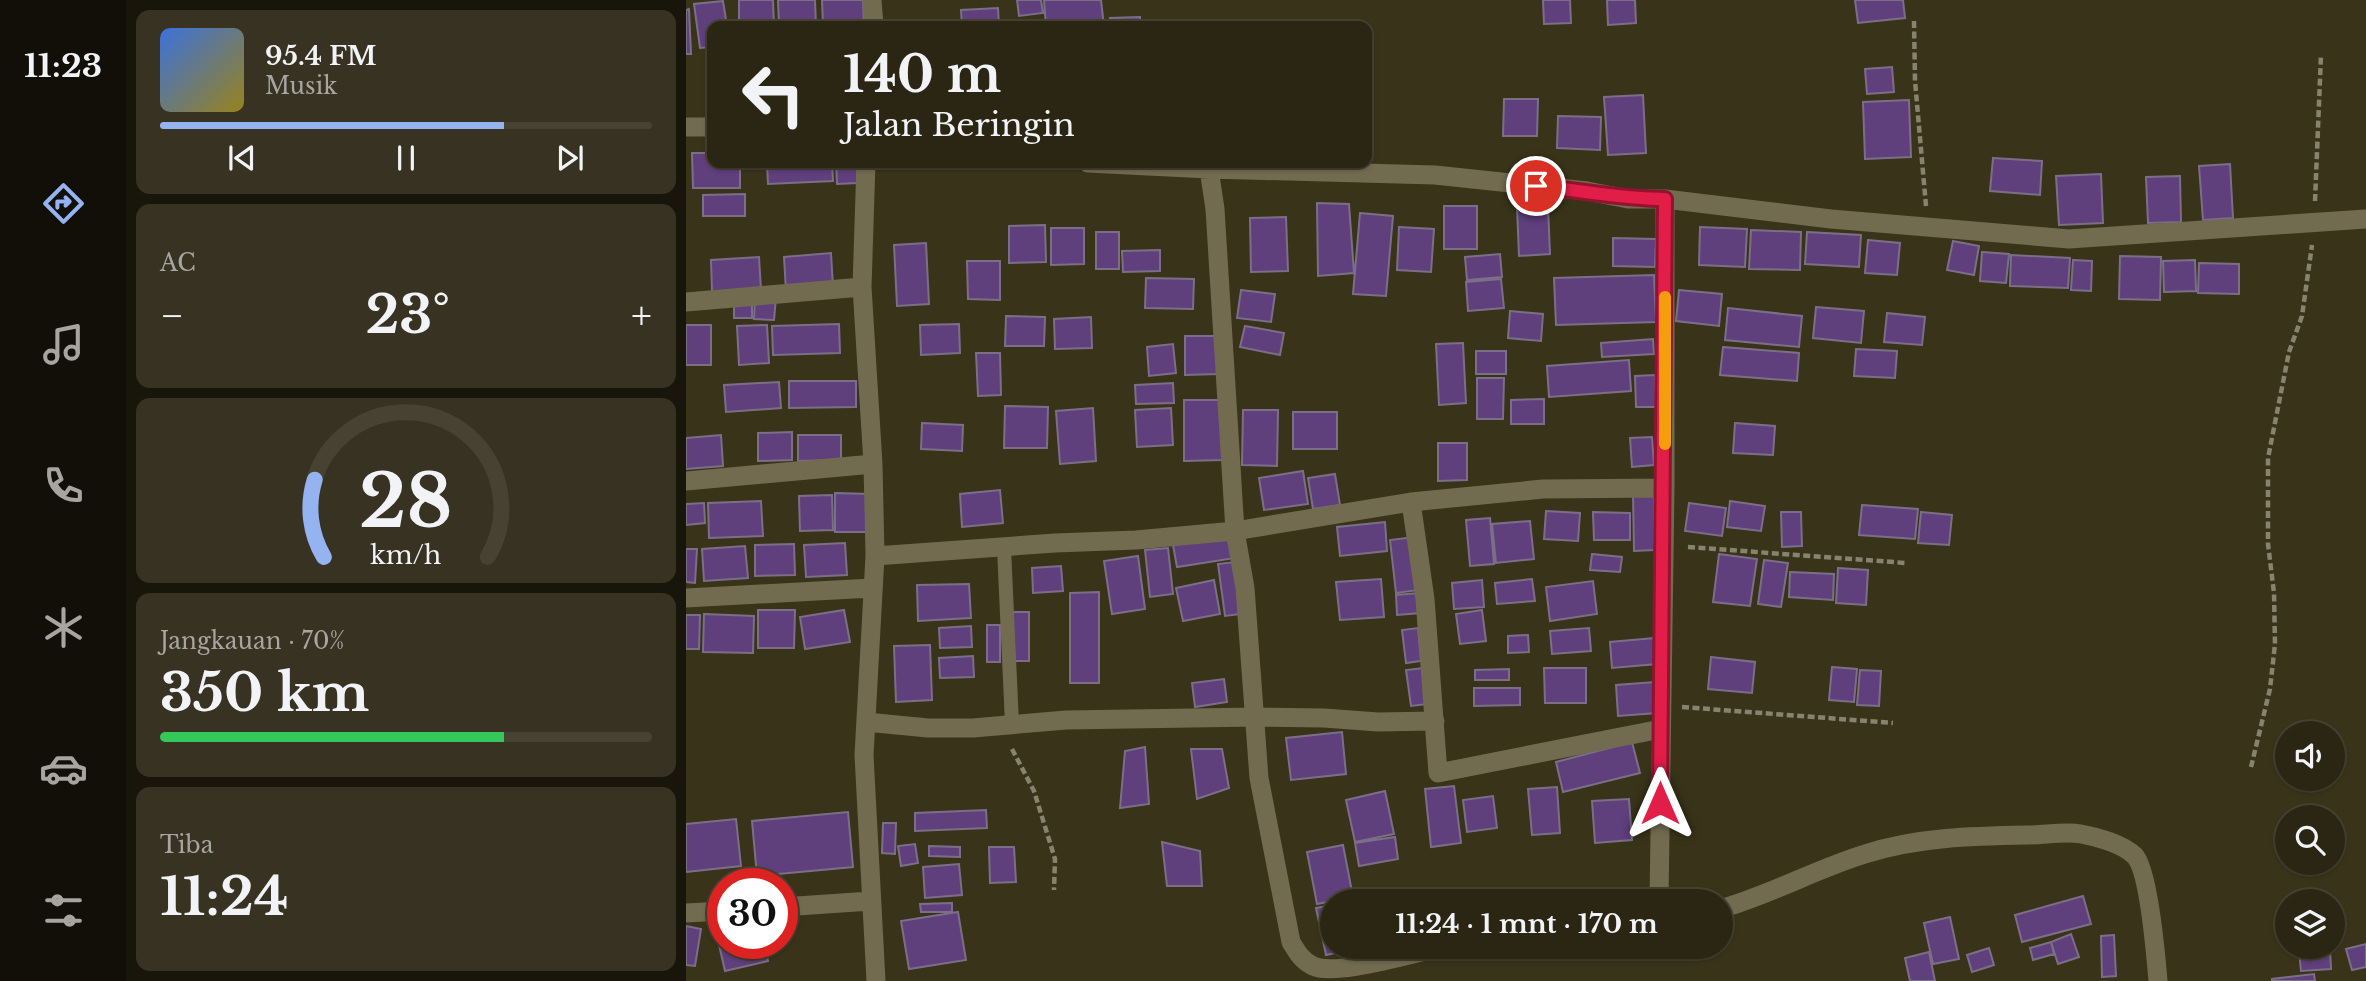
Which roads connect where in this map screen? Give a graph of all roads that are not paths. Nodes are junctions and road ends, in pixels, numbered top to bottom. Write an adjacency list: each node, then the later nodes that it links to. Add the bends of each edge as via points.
1 (872, 0): 2 (street)
2 (873, 21)
3 (686, 127): 4 (street)
4 (707, 127)
5 (866, 168): 10 (street)
6 (1189, 168): 7 (street)
7 (1209, 169): 8 (street, via 1435,175 1629,199); 16 (street)
8 (1665, 199): 9 (street, via 1831,219 2069,239); 14 (street)
9 (2366, 219)
10 (862, 287): 11 (street); 12 (street)
11 (686, 302)
12 (873, 464): 13 (street); 18 (street)
13 (686, 481)
14 (1665, 488): 15 (street, via 1543,489); 25 (street)
15 (1411, 502): 16 (street); 22 (street, via 1425,599)
16 (1235, 531): 17 (street); 21 (street, via 1245,588)
17 (1004, 548): 18 (street); 24 (lane)
18 (874, 556): 19 (street)
19 (872, 588): 20 (street); 23 (street)
20 (686, 598)
21 (1256, 717): 22 (street); 24 (street); 32 (street, via 1259,778 1291,942 1303,960 1324,969)
22 (1434, 721): 25 (street, via 1438,773)
23 (866, 722): 24 (street, via 928,728); 27 (street)
24 (1012, 724)
25 (1661, 729): 26 (street)
26 (1659, 889)
27 (871, 901): 29 (street); 33 (street)
28 (1733, 904): 34 (street, via 1864,854 1908,843 1971,836 2080,834 2112,843 2134,855 2140,864)
29 (798, 906)
30 (707, 912): 31 (street)
31 (686, 913)
32 (1388, 959)
33 (876, 981)
34 (2158, 981)

